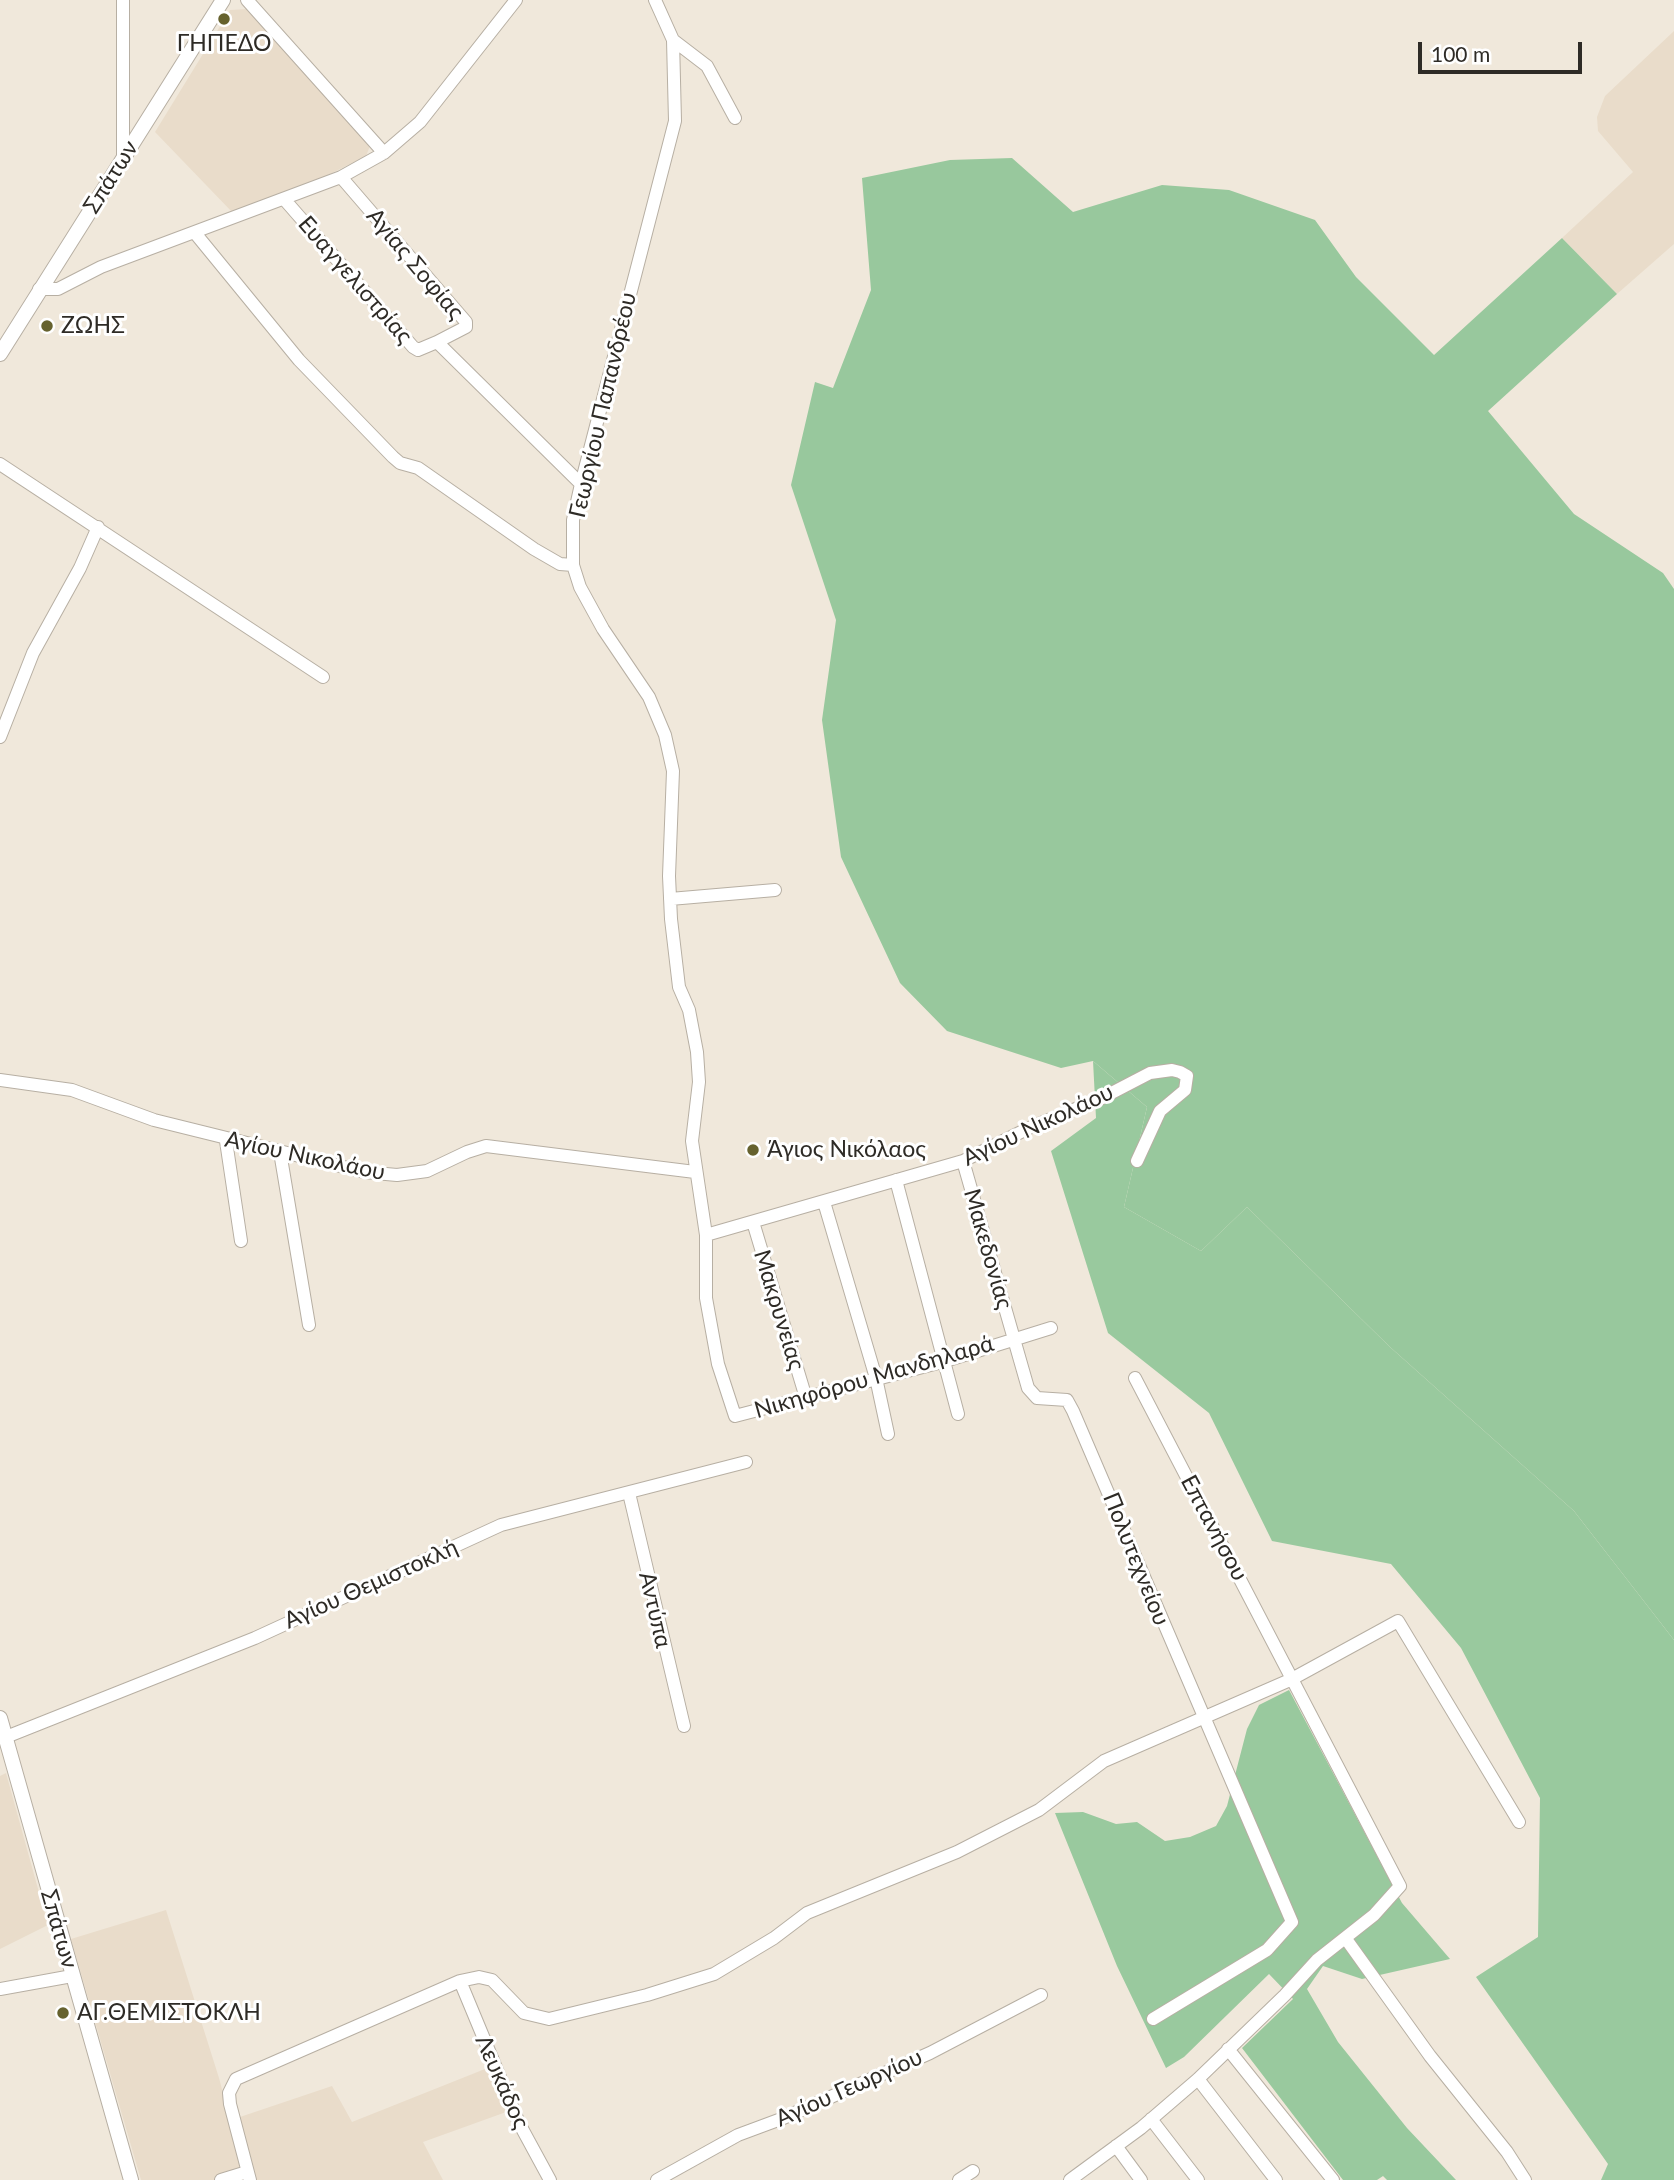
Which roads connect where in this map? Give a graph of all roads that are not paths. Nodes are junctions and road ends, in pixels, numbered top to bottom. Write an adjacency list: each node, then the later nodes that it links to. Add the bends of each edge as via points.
1 (123, 0): 9 (street)
2 (223, 0): 9 (main road, Σπάτων)
3 (247, 0): 8 (street)
4 (516, 0): 8 (street, via 420,122)
5 (655, 0): 6 (street, Γεωργίου Παπανδρέου)
6 (673, 40): 7 (street, via 707,66); 17 (street, Γεωργίου Παπανδρέου, via 675,121)
7 (735, 118)
8 (384, 153): 10 (street)
9 (123, 157): 13 (main road, Σπάτων)
10 (341, 177): 11 (street); 14 (street, Αγίας Σοφίας, via 466,322 466,327)
11 (284, 199): 12 (street); 14 (street, Ευαγγελιστρίας, via 413,348)
12 (195, 233): 13 (street, via 102,267 58,289); 19 (street, via 299,360 393,457 418,468 534,549 560,564)
13 (40, 289): 15 (main road, Σπάτων)
14 (437, 342): 17 (street, Ευαγγελιστρίας)
15 (0, 354)
16 (0, 464): 18 (street)
17 (581, 484): 19 (street, Γεωργίου Παπανδρέου, via 573,520)
18 (98, 527): 20 (street); 21 (street, via 33,653)
19 (573, 565): 23 (street, Γεωργίου Παπανδρέου, via 580,587 649,697 665,735 673,771)
20 (323, 677)
21 (0, 737)
22 (775, 890): 23 (street)
23 (670, 899): 29 (street, Γεωργίου Παπανδρέου, via 679,987 697,1052 699,1082 692,1141)
24 (0, 1080): 25 (street, Αγίου Νικολάου, via 72,1090)
25 (226, 1141): 26 (street, Αγίου Νικολάου); 34 (street)
26 (280, 1152): 29 (street, Αγίου Νικολάου, via 397,1175 427,1171 486,1146); 35 (street)
27 (963, 1161): 28 (street, Αγίου Νικολάου, via 1150,1073 1180,1072 1187,1076 1185,1090 1160,1111); 30 (street, Αγίου Νικολάου); 37 (street, Μακεδονίας)
28 (1137, 1161)
29 (695, 1172): 33 (street, Γεωργίου Παπανδρέου)
30 (896, 1180): 31 (street, Αγίου Νικολάου); 38 (street)
31 (824, 1202): 32 (street, Αγίου Νικολάου); 39 (street)
32 (753, 1222): 33 (street, Αγίου Νικολάου); 41 (street, Μακρυνείας)
33 (706, 1234): 44 (street, Γεωργίου Παπανδρέου, via 705,1287 711,1334)
34 (241, 1241)
35 (309, 1325)
36 (1051, 1328): 37 (street, Νικηφόρου Μανδηλαρά)
37 (1013, 1338): 38 (street, Νικηφόρου Μανδηλαρά); 42 (street, Μακεδονίας, via 1028,1388 1037,1398)
38 (942, 1362): 39 (street, Νικηφόρου Μανδηλαρά); 43 (street)
39 (876, 1378): 41 (street, Νικηφόρου Μανδηλαρά); 45 (street)
40 (1135, 1378): 48 (street, Επτανήσου)
41 (806, 1398): 44 (street, Νικηφόρου Μανδηλαρά)
42 (1067, 1400): 50 (street, Πολυτεχνείου, via 1178,1661)
43 (958, 1414)
44 (735, 1416)
45 (888, 1434)
46 (746, 1462): 47 (street, Αγίου Θεμιστοκλή)
47 (629, 1493): 51 (street, Αντύπα); 52 (street, Αγίου Θεμιστοκλή, via 501,1525 255,1638)
48 (1290, 1680): 50 (street); 53 (street, via 1398,1621); 54 (street, Επτανήσου, via 1399,1886)
49 (0, 1718): 52 (main road, Σπάτων)
50 (1207, 1718): 56 (street, via 1104,1761 1039,1810 957,1852 807,1913 714,1973 647,1996 549,2019 524,2014 492,1980); 59 (street, Πολυτεχνείου, via 1293,1922 1267,1950)
51 (684, 1726)
52 (5, 1737): 55 (main road, Σπάτων)
53 (1520, 1822)
54 (1346, 1939): 60 (street, via 1317,1960); 76 (street)
55 (72, 1976): 57 (street); 66 (main road, Σπάτων)
56 (460, 1981): 65 (street, via 236,2079 229,2093 230,2104); 68 (street, Λευκάδος, via 519,2123)
57 (0, 1989)
58 (1041, 1995): 69 (street, Αγίου Γεωργίου, via 930,2053 738,2135)
59 (1153, 2019)
60 (1228, 2049): 61 (street); 75 (street)
61 (1198, 2079): 62 (street); 74 (street)
62 (1151, 2119): 63 (street); 73 (street)
63 (1116, 2146): 71 (street); 72 (street)
64 (973, 2171): 70 (street)
65 (249, 2176): 67 (street)
66 (131, 2180)
67 (221, 2180)
68 (550, 2180)
69 (657, 2180)
70 (959, 2180)
71 (1070, 2180)
72 (1141, 2180)
73 (1198, 2180)
74 (1276, 2180)
75 (1333, 2180)
76 (1525, 2180)

